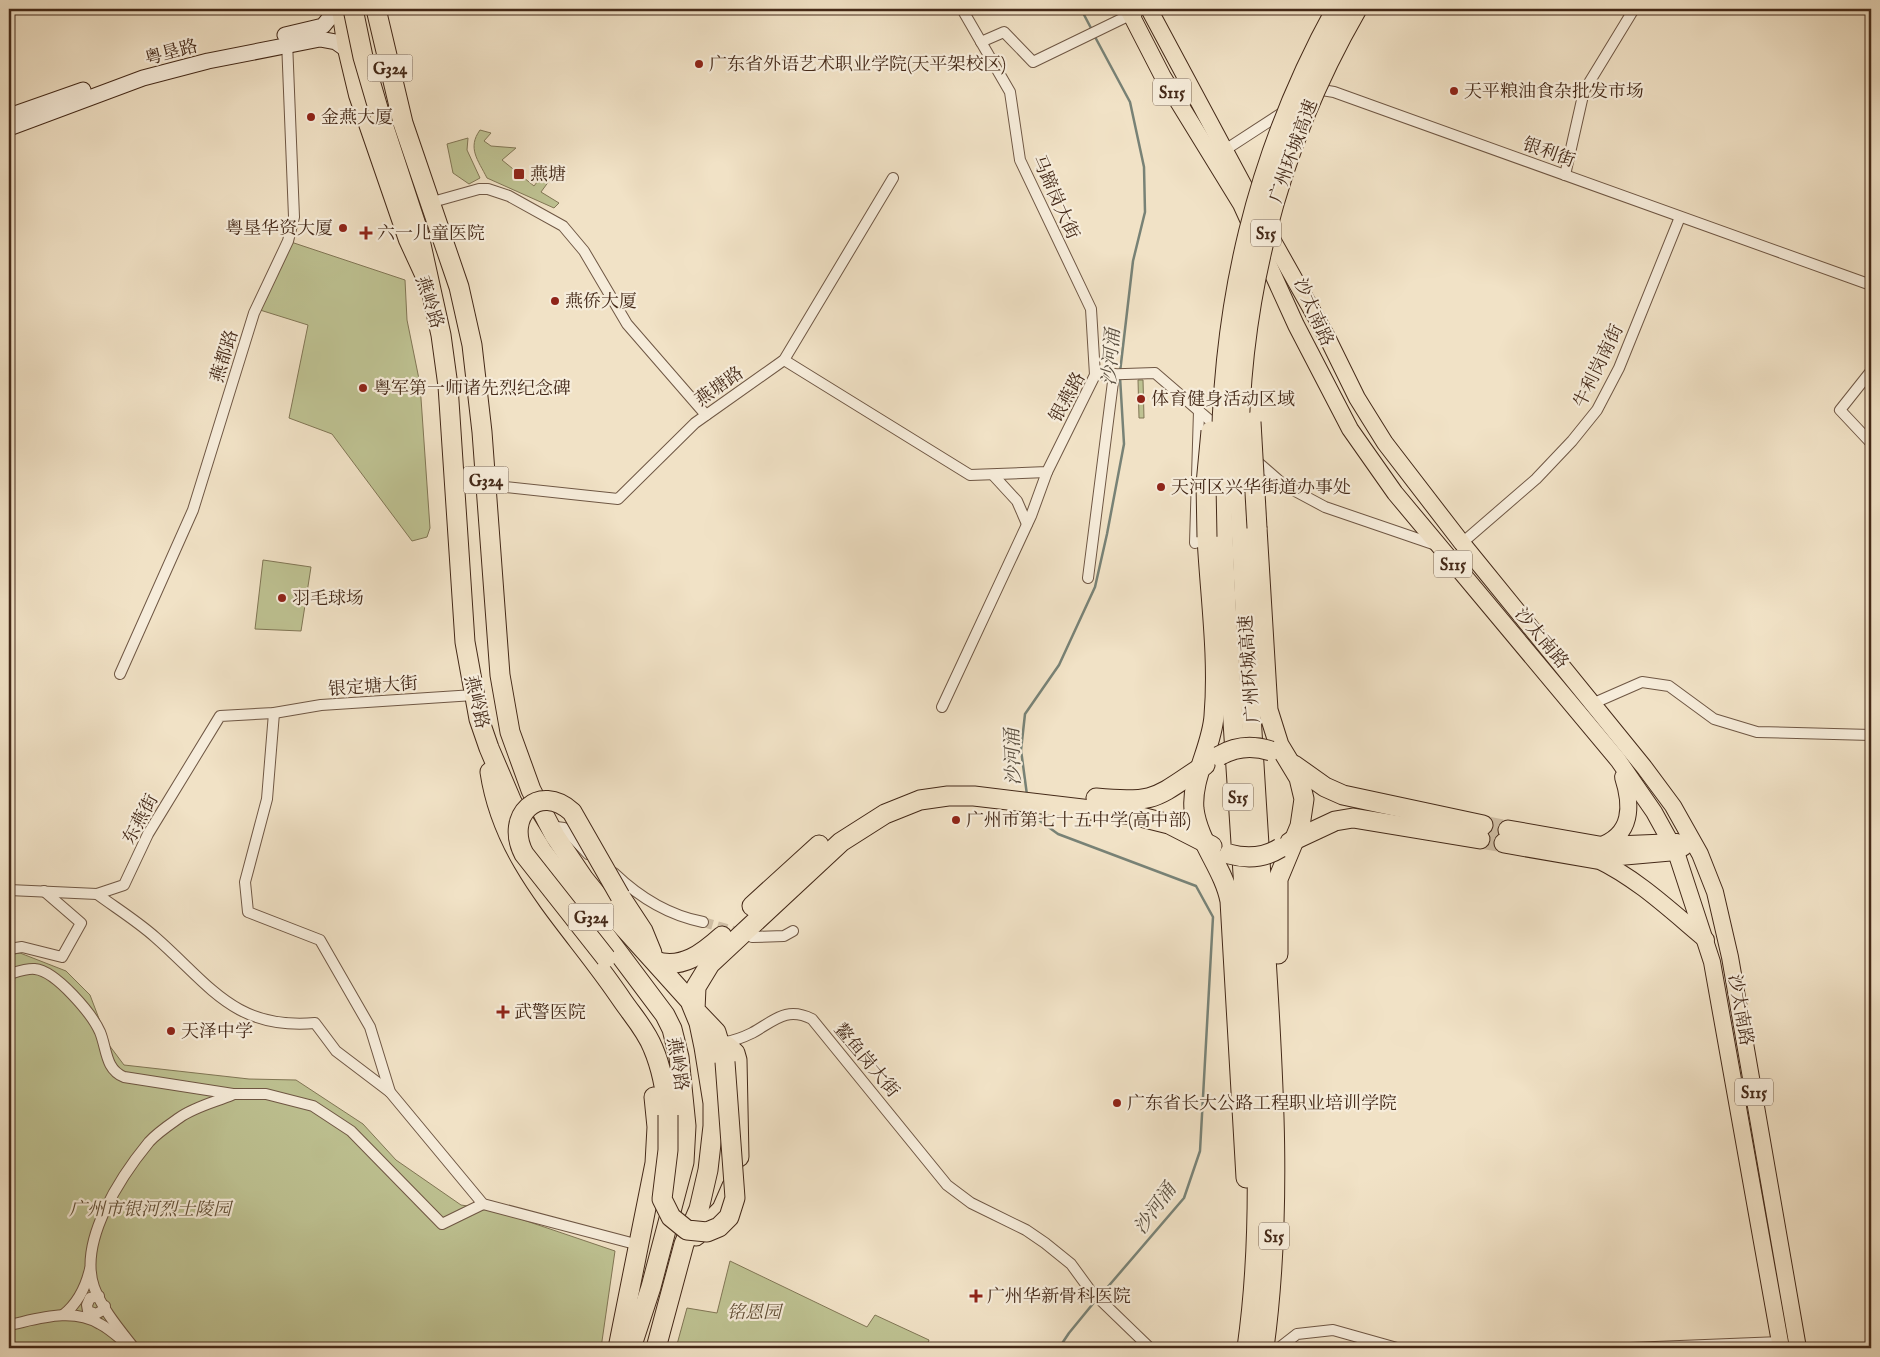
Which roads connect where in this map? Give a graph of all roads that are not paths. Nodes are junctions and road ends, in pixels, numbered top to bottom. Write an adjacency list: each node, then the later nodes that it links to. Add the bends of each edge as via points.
1 (338, 9): 9 (main road, 粤垦路, via 323,26); 11 (main road, 燕岭路 / G324)
2 (353, 9): 22 (highway, bridge, via 363,57 418,231)
3 (962, 9): 10 (street, 马蹄岗大街)
4 (1336, 9): 20 (highway, 广州环城高速 / S15, bridge, via 1304,71 1280,128 1258,193)
5 (1357, 9): 19 (highway, 广州环城高速 / S15, bridge, via 1334,51 1300,128)
6 (1634, 9): 15 (street, via 1584,91)
7 (377, 10): 17 (highway, 燕岭路 / G324, via 403,123)
8 (1135, 10): 10 (street, via 1033,62 1004,32); 14 (main road, S115); 37 (main road, 沙太南路 / S115, via 1163,76 1222,173 1235,216 1269,282 1287,304 1350,429 1384,479)
9 (287, 40): 11 (main road, 粤垦路, via 320,39 336,42); 12 (main road, 粤垦路, via 175,60 127,73); 13 (main road, 粤垦路, via 143,78); 39 (street, 燕都路, via 294,217 288,241 254,313 193,510)
10 (981, 42): 26 (street, 马蹄岗大街, via 1010,92 1020,160 1091,309)
11 (346, 49): 22 (main road, 燕岭路 / G324, via 357,95 393,200)
12 (9, 116)
13 (9, 128)
14 (1225, 150): 15 (street, 银利街, via 1310,94 1329,91); 36 (main road, 沙太南路 / S115, via 1254,180 1290,257 1298,288 1369,418)
15 (1565, 176): 18 (street, 银利街)
16 (893, 178): 23 (street, 燕塘路)
17 (429, 203): 28 (street, via 488,189 509,196 563,226 584,252 627,324); 33 (highway, 燕岭路 / G324, via 468,321 479,391)
18 (1680, 217): 21 (street, 银利街); 36 (street, 牛利岗南街, via 1619,368 1597,410 1536,479)
19 (1266, 229): 31 (highway, 广州环城高速 / S15, bridge, via 1243,361 1239,428); 47 (highway, bridge, via 1258,284 1251,427 1266,692)
20 (1242, 256): 31 (highway, 广州环城高速 / S15, bridge, via 1222,407); 44 (highway, bridge, via 1217,378 1206,484 1215,697)
21 (1871, 285)
22 (429, 288): 40 (highway, 燕岭路 / G324, via 441,335 448,386 460,586)
23 (784, 360): 28 (street, 燕塘路); 32 (street, via 970,475)
24 (1871, 371): 29 (street, via 1840,410)
25 (1114, 374): 26 (street, 银燕路); 27 (street, 银燕路, via 1155,373); 38 (street)
26 (1095, 375): 30 (street, 银燕路)
27 (1198, 411): 35 (street); 37 (street, 银燕路, via 1267,471 1303,496 1325,507)
28 (706, 415): 33 (street, 燕塘路, via 618,499)
29 (1871, 443)
30 (1047, 472): 32 (street); 34 (street, 银燕路)
31 (1230, 472): 83 (highway, 广州环城高速 / S15, via 1242,571)
32 (994, 476): 34 (street, via 1017,501)
33 (487, 485): 57 (highway, 燕岭路 / G324, via 502,696 522,768)
34 (1027, 524): 42 (street, 银燕路)
35 (1195, 543)
36 (1462, 543): 41 (main road, 沙太南路)
37 (1440, 546): 48 (main road, 沙太南路 / S115)
38 (1088, 578)
39 (120, 674)
40 (474, 695): 43 (street, 银定塘大街, via 321,705); 46 (highway, 燕岭路 / G324)
41 (1594, 703): 45 (street, via 1642,682 1669,686 1714,719 1757,732); 53 (main road, 沙太南路)
42 (942, 707)
43 (274, 713): 69 (street, 东燕街, via 220,716 148,834 124,885); 81 (street, via 267,799 245,882 248,912 320,940 370,1027)
44 (1212, 733): 50 (highway); 52 (highway, via 1195,764)
45 (1871, 735)
46 (489, 748): 77 (highway, via 493,790 516,854); 80 (highway, 燕岭路 / G324, via 512,802 542,851 665,1015 676,1042)
47 (1277, 749): 49 (highway); 50 (highway, bridge, via 1248,747 1232,750 1219,756); 51 (highway)
48 (1618, 760): 54 (main road, 沙太南路 / S115); 63 (main road, via 1629,797 1629,810 1620,833)
49 (1296, 771): 51 (highway); 62 (highway, via 1304,794 1303,815)
50 (1200, 774): 52 (highway); 55 (highway, via 1194,801)
51 (1325, 787): 62 (highway, via 1352,798 1482,832 1353,818 1335,821)
52 (1165, 793): 66 (highway, via 1133,802 972,786 924,790 883,804 854,820 822,842)
53 (1664, 794): 54 (main road); 59 (main road, 沙太南路 / S115)
54 (1649, 804): 61 (main road, 沙太南路 / S115)
55 (1198, 823): 60 (highway); 64 (highway, via 1211,842)
56 (1169, 824): 60 (highway); 65 (highway, via 1203,850); 66 (highway, via 1133,815 990,797 927,799 892,810 860,828)
57 (549, 826): 70 (street, via 564,828 587,853 640,896 657,906); 75 (highway, 燕岭路 / G324, via 589,886)
58 (1506, 837): 63 (highway)
59 (1694, 840): 61 (main road); 103 (main road, 沙太南路 / S115, via 1715,892 1730,957)
60 (1207, 844): 64 (highway); 65 (highway)
61 (1674, 847): 63 (main road); 73 (main road, 沙太南路 / S115)
62 (1287, 848): 64 (highway, bridge, via 1257,857); 99 (highway, via 1278,879 1276,904 1288,1135 1287,1206 1280,1268)
63 (1598, 852): 73 (main road)
64 (1229, 854)
65 (1221, 873): 98 (highway, via 1231,912 1245,1161)
66 (787, 883): 75 (highway, via 698,956 668,964); 78 (highway, via 710,964 696,987)
67 (9, 890): 68 (street, 东燕街)
68 (44, 891): 69 (street, 东燕街); 74 (street, via 82,923 62,957 22,947)
69 (97, 894): 81 (street, via 154,936 221,999 260,1020 289,1025 315,1023 336,1051)
70 (703, 922)
71 (793, 932): 72 (street, via 784,936)
72 (752, 937)
73 (1706, 940): 92 (main road, 沙太南路 / S115)
74 (9, 949)
75 (655, 961): 78 (highway, 燕岭路 / G324, via 678,985); 80 (highway, bridge, via 650,945 577,820 566,806 558,802 534,803 522,813 517,828 519,846 659,1028)
76 (9, 974): 82 (street, via 36,969 58,981 75,997 99,1031 115,1073)
77 (624, 1004): 79 (highway, bridge, via 645,1032 661,1072 668,1115 668,1150 662,1190 664,1206 675,1222 687,1230 700,1232 713,1230 729,1217 735,1198); 86 (highway, via 635,1027 648,1072 657,1127 656,1163)
78 (695, 1010): 79 (highway, via 716,1032); 85 (highway, 燕岭路 / G324, via 711,1081 713,1126 705,1185)
79 (722, 1044): 85 (highway, via 731,1048 737,1060 738,1165 722,1209); 97 (street, 鳌鱼岗大街, via 741,1038 784,1015 795,1013 812,1019 937,1176 960,1196 1045,1242 1071,1264 1090,1290)
80 (682, 1087): 95 (highway, 燕岭路 / G324, via 686,1135 680,1181)
81 (390, 1092): 84 (street)
82 (232, 1094): 84 (street, via 266,1094 322,1111 351,1131 442,1224); 87 (street, via 181,1116 151,1140 102,1214 91,1256)
83 (1266, 1124): 98 (highway, 广州环城高速 / S15); 99 (highway, 广州环城高速 / S15, via 1274,1236)
84 (483, 1204): 86 (street)
85 (684, 1244): 96 (highway, 燕岭路 / G324)
86 (639, 1245): 94 (highway)
87 (92, 1264): 88 (street, via 94,1287); 89 (street, via 82,1290)
88 (102, 1301): 90 (street, via 103,1310); 90 (street, via 90,1298 87,1305); 93 (street)
89 (63, 1315): 90 (street); 91 (street)
90 (91, 1315): 93 (street)
91 (9, 1325)
92 (1781, 1345): 102 (street)
93 (134, 1348)
94 (618, 1348)
95 (631, 1348)
96 (656, 1348)
97 (1150, 1348)
98 (1246, 1348)
99 (1265, 1348)
100 (1279, 1348): 101 (street, via 1297,1334 1333,1330)
101 (1397, 1348)
102 (1630, 1348)
103 (1798, 1348)

